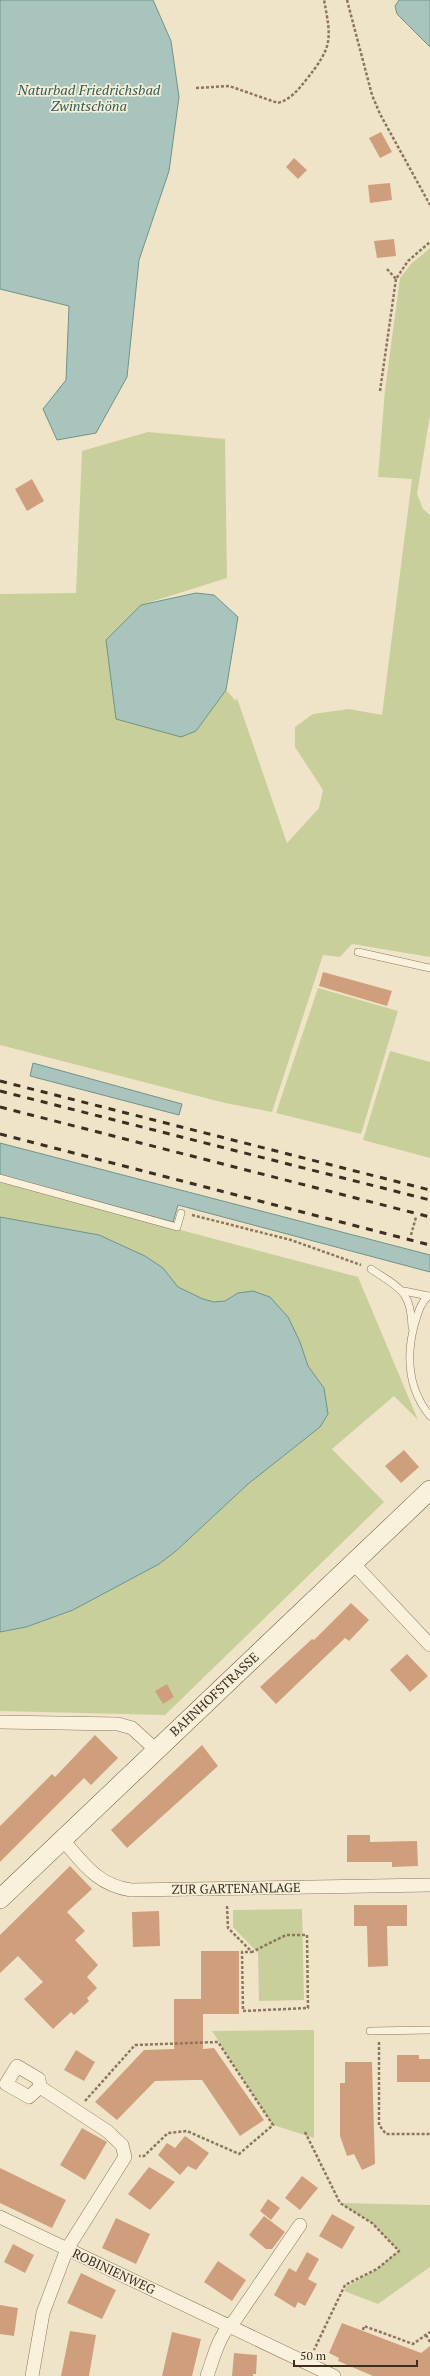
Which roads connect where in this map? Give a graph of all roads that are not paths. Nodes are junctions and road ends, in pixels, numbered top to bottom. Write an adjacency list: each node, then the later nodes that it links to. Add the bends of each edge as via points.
1 (358, 952): 2 (lane)
2 (430, 968)
3 (0, 1178): 4 (lane, via 177,1227)
4 (181, 1213)
5 (371, 1269): 6 (lane)
6 (404, 1291): 7 (lane, via 411,1313); 7 (lane, via 428,1296 420,1304)
7 (412, 1336): 8 (lane, via 408,1361 418,1396)
8 (430, 1416)
9 (430, 1490): 10 (street, BAHNHOFSTRASSE)
10 (353, 1563): 11 (street); 13 (street, BAHNHOFSTRASSE)
11 (430, 1645)
12 (0, 1722): 13 (street, via 118,1724 132,1728)
13 (155, 1749): 14 (street, BAHNHOFSTRASSE)
14 (62, 1839): 15 (street, ZUR GARTENANLAGE, via 97,1878 114,1887 131,1890); 16 (street, BAHNHOFSTRASSE)
15 (430, 1886)
16 (0, 1899)
17 (430, 2030): 18 (lane)
18 (370, 2031)
19 (40, 2087): 22 (street, via 107,2131 122,2145 124,2153)
20 (0, 2218): 22 (street, ROBINIENWEG)
21 (300, 2225): 23 (street, via 235,2320)
22 (67, 2249): 23 (street, ROBINIENWEG); 24 (street, via 43,2313)
23 (228, 2325): 25 (street); 26 (street, ROBINIENWEG)
24 (32, 2376)
25 (207, 2376)
26 (334, 2376)

